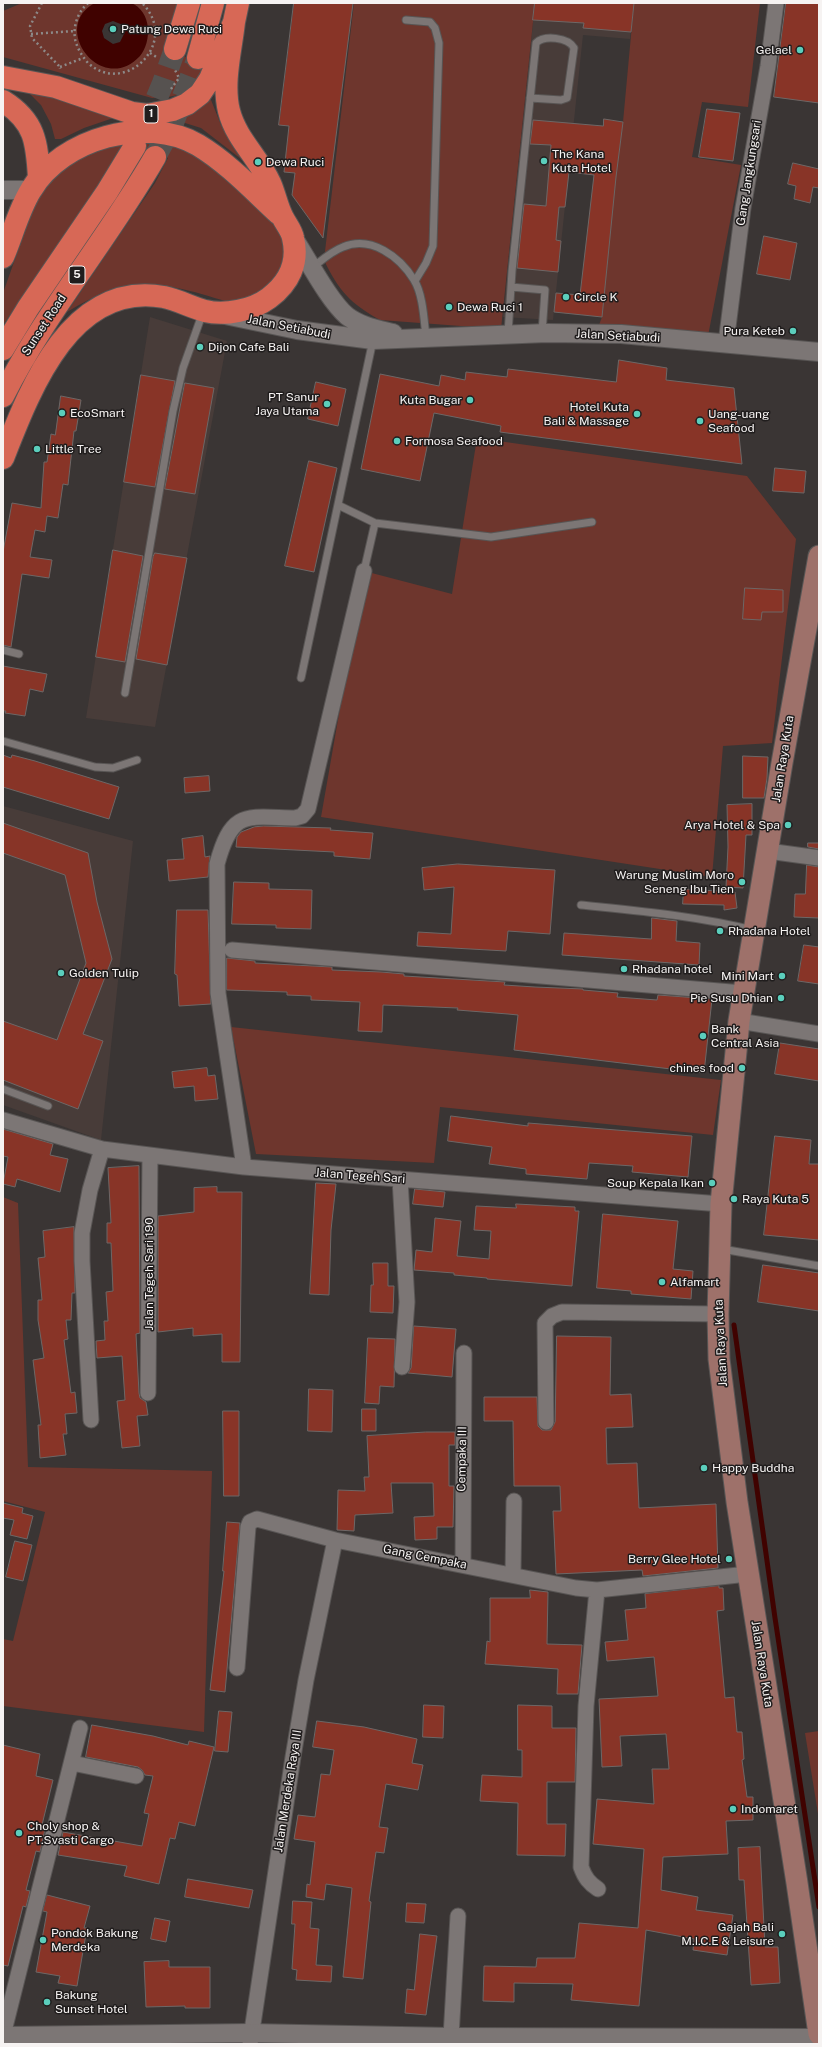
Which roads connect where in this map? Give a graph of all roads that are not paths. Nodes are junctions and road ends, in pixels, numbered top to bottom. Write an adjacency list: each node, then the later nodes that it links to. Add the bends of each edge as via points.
1 (189, 3): 6 (highway)
2 (214, 3): 7 (highway)
3 (776, 3): 26 (street, Gang Jangkungsari, via 768,66 743,208)
4 (236, 12): 8 (highway, 1, via 210,79 200,94 187,104 169,111 147,115 132,113 58,77); 15 (highway, via 229,64 229,110 241,138 270,182)
5 (406, 20): 19 (lane, via 430,22 440,43 433,246)
6 (169, 58)
7 (198, 58)
8 (3, 77)
9 (530, 98): 9 (lane, via 536,43 544,38 571,43 574,48 567,98); 20 (lane)
10 (3, 101): 13 (highway, via 18,110 32,131 38,156)
11 (135, 146): 27 (highway, Sunset Road / 5)
12 (155, 157): 29 (highway, Sunset Road / 5, via 114,223 36,336)
13 (35, 184): 14 (street); 15 (highway, via 52,166 78,148 97,139 116,133 132,132 166,135 198,145); 17 (highway)
14 (3, 190)
15 (282, 217): 16 (highway)
16 (293, 237): 18 (street, Jalan Setiabudi); 21 (highway, via 293,270 279,291 254,306 240,310)
17 (3, 257)
18 (313, 267): 19 (lane, via 344,246 363,243 384,248); 23 (street, Jalan Setiabudi, via 337,305 347,316)
19 (415, 281): 25 (lane, via 423,310)
20 (511, 287): 22 (lane, via 545,290); 24 (lane)
21 (208, 311): 23 (street, Jalan Setiabudi, via 297,330); 30 (highway, via 165,297 150,296 118,299 86,314 61,342 44,367); 40 (lane, via 183,368 173,411)
22 (542, 333): 24 (street, Jalan Setiabudi); 26 (street, Jalan Setiabudi, via 621,334)
23 (374, 335): 25 (street, Jalan Setiabudi); 31 (lane)
24 (508, 335): 25 (street, Jalan Setiabudi)
25 (421, 337)
26 (726, 343): 28 (street, Jalan Setiabudi)
27 (3, 349)
28 (819, 352)
29 (3, 396)
30 (3, 458)
31 (338, 505): 33 (lane); 39 (lane)
32 (592, 522): 33 (lane, via 491,536)
33 (375, 524): 35 (lane)
34 (819, 556): 36 (main road, Jalan Raya Kuta)
35 (364, 570): 56 (street, via 308,809 296,818 247,818 239,821 231,829 217,864 218,993)
36 (814, 611): 43 (main road, Jalan Raya Kuta)
37 (3, 650): 38 (lane)
38 (19, 654)
39 (301, 678)
40 (125, 693)
41 (3, 741): 42 (lane, via 95,767 113,768)
42 (137, 760)
43 (768, 852): 44 (street); 46 (main road, Jalan Raya Kuta)
44 (819, 858)
45 (581, 905): 46 (lane, via 683,916 722,922)
46 (755, 931): 48 (main road, Jalan Raya Kuta)
47 (232, 950): 48 (street)
48 (743, 994): 49 (main road, Jalan Raya Kuta)
49 (739, 1021): 50 (street); 58 (main road, Jalan Raya Kuta)
50 (819, 1034)
51 (3, 1089): 52 (lane)
52 (48, 1106)
53 (3, 1120): 54 (street, Jalan Tegeh Sari)
54 (102, 1149): 55 (street, Jalan Tegeh Sari); 65 (street, via 82,1233)
55 (150, 1155): 56 (street, Jalan Tegeh Sari); 64 (street, Jalan Tegeh Sari 190)
56 (244, 1167): 57 (street, Jalan Tegeh Sari)
57 (400, 1179): 58 (street, Jalan Tegeh Sari); 63 (street, via 407,1302)
58 (721, 1204): 59 (main road, Jalan Raya Kuta)
59 (720, 1248): 60 (lane); 61 (main road, Jalan Raya Kuta)
60 (819, 1266)
61 (718, 1314): 66 (street, via 562,1312 552,1316 544,1323); 70 (main road, Jalan Raya Kuta, via 719,1359)
62 (464, 1353): 69 (street, Cempaka III)
63 (402, 1367)
64 (148, 1393)
65 (91, 1420)
66 (546, 1422)
67 (514, 1501): 71 (street)
68 (335, 1540): 69 (street, Gang Cempaka); 73 (street, Gang Cempaka, via 258,1519 250,1522); 83 (street, Jalan Merdeka Raya III, via 306,1680)
69 (462, 1565): 71 (street, Gang Cempaka)
70 (748, 1574): 72 (street, Gang Cempaka); 79 (main road, Jalan Raya Kuta, via 798,1883)
71 (513, 1575): 72 (street, Gang Cempaka, via 557,1586)
72 (597, 1590): 77 (street, via 586,1706 581,1867 584,1877)
73 (237, 1668)
74 (80, 1728): 75 (street)
75 (72, 1763): 76 (street); 80 (street)
76 (136, 1776)
77 (598, 1889)
78 (458, 1916): 81 (street)
79 (819, 2034)
80 (3, 2036): 83 (street)
81 (451, 2037): 82 (street); 84 (street)
82 (819, 2038)
83 (250, 2039): 84 (street)
84 (429, 2040)

